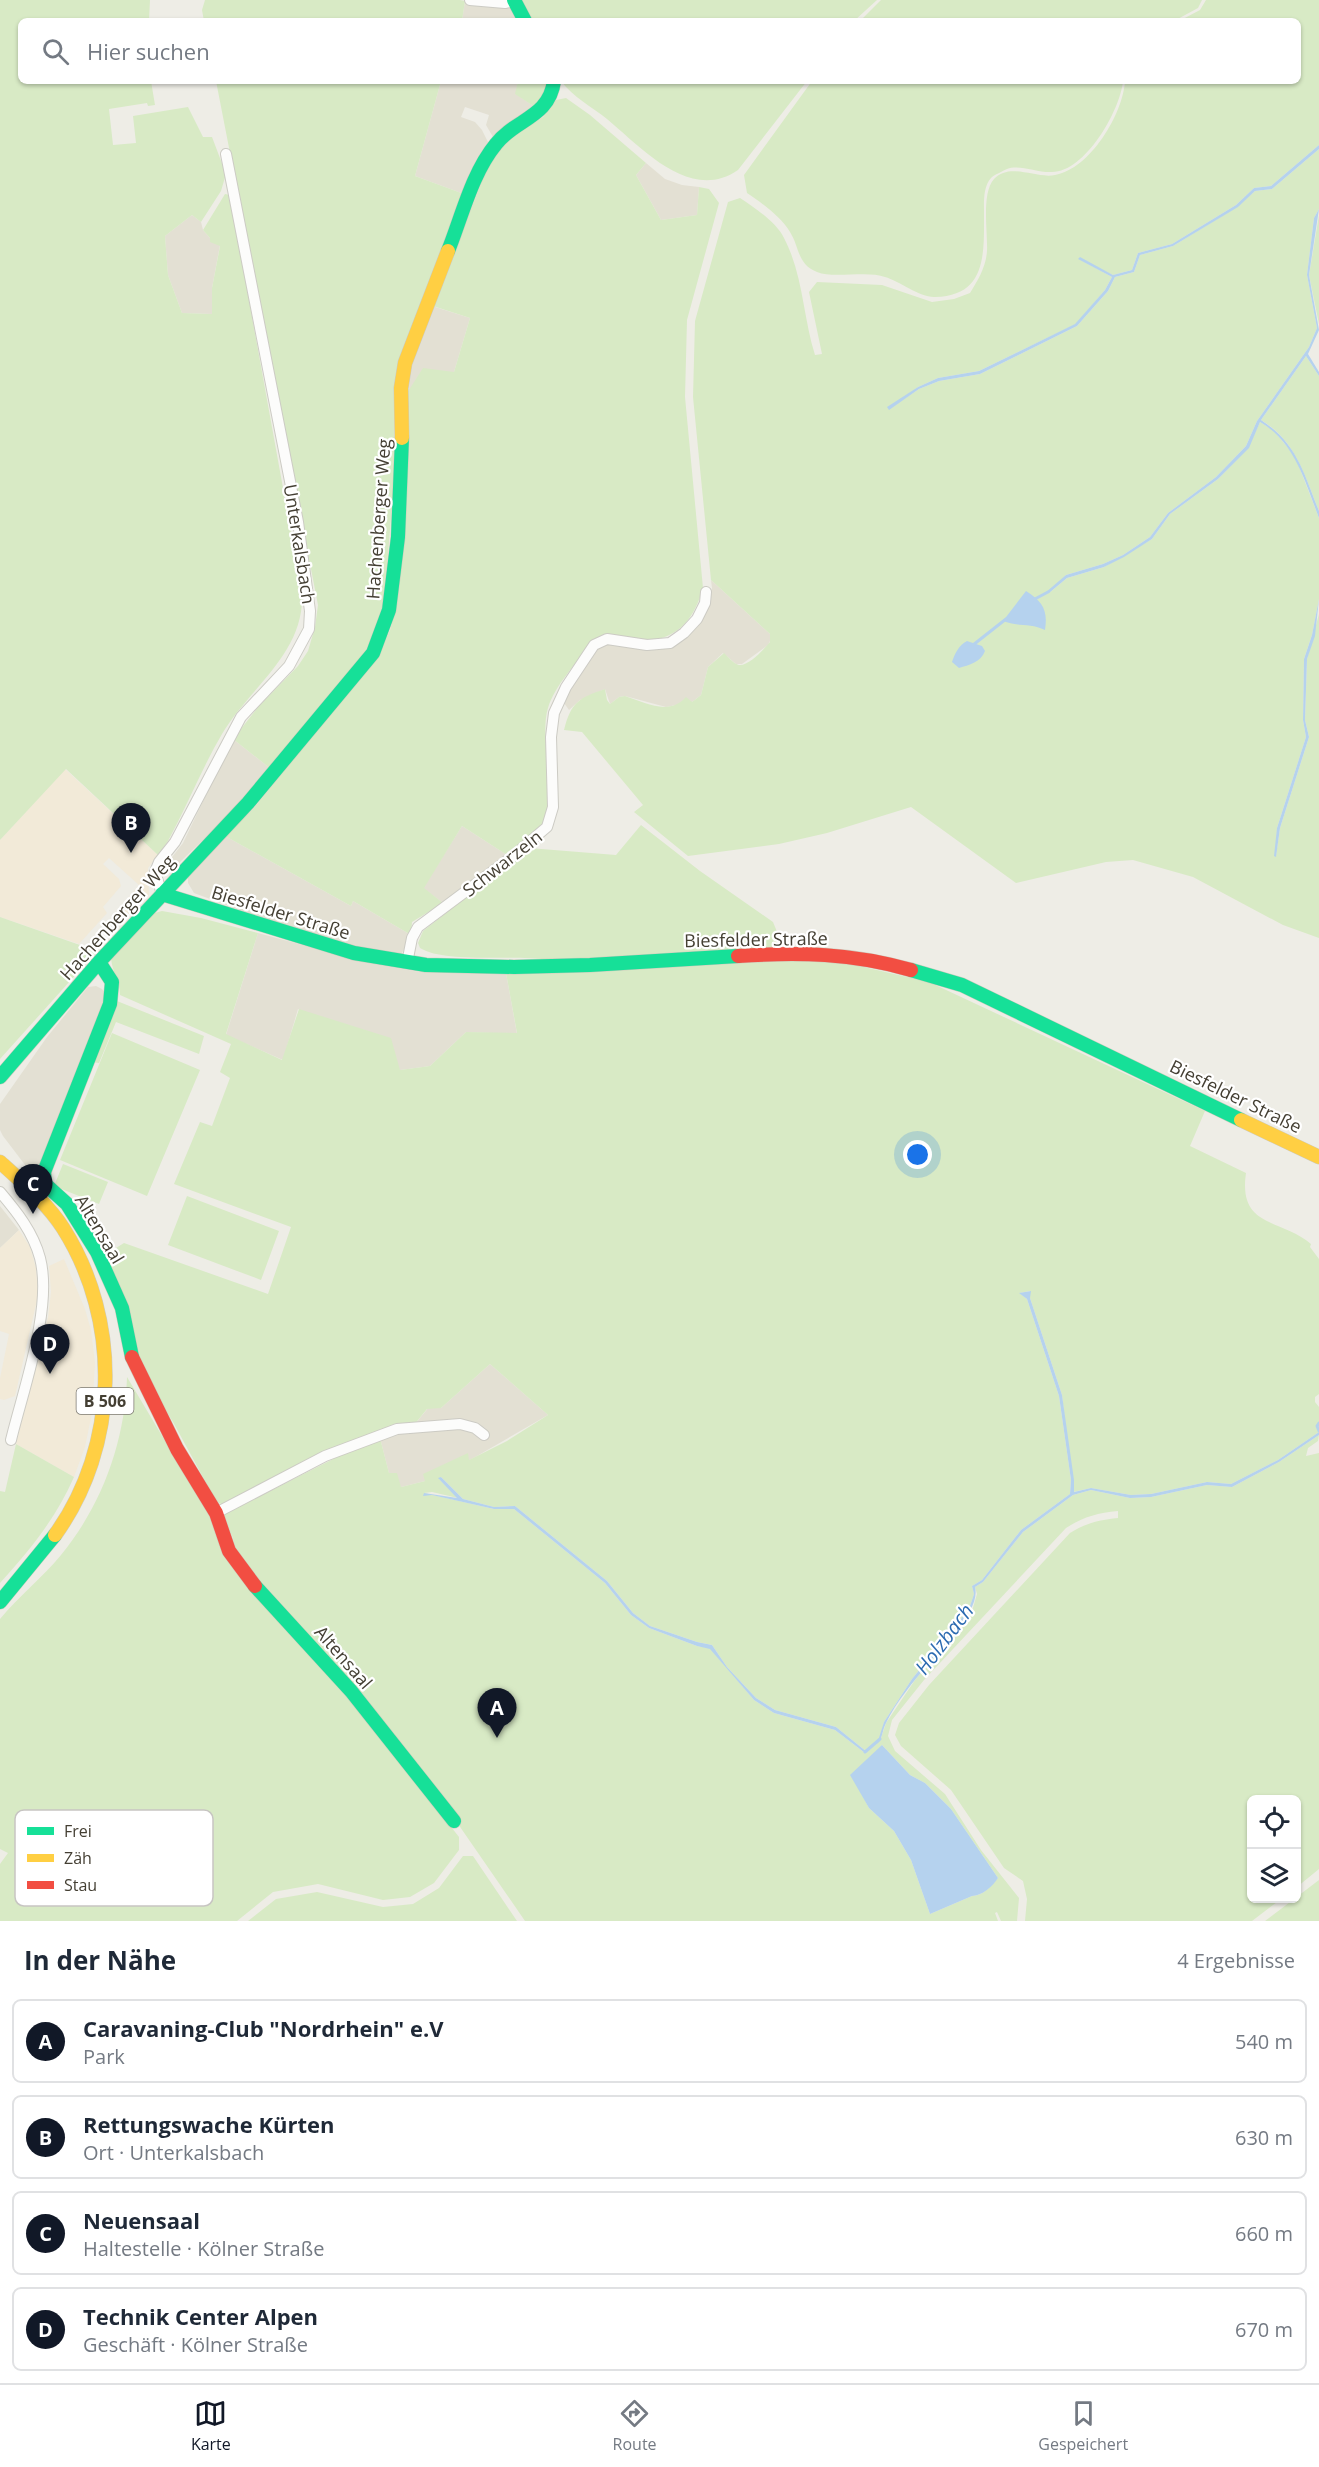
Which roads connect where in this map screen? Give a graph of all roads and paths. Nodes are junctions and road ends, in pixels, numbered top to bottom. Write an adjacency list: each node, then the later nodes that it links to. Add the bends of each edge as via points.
1 (470, 0): 2 (street)
2 (514, 1): 3 (street)
3 (523, 18)
4 (554, 84): 7 (street, Hachenberger Weg, via 547,104 505,134 487,156 405,363 398,537 389,610 373,653 248,803)
5 (226, 154): 7 (street, Unterkalsbach, via 298,522 309,629 289,666 241,717 175,842 159,862 155,872)
6 (706, 592): 9 (street, Schwarzeln, via 697,619 670,643 647,645 607,639 594,645 554,713 553,807 547,826 418,927)
7 (162, 894): 8 (street, Hachenberger Weg); 9 (street, Biesfelder Straße, via 354,953)
8 (99, 962): 10 (street, Hachenberger Weg); 16 (street, Altensaal, via 112,982 110,1004 43,1177 45,1184 67,1204 98,1252 122,1308 132,1358 177,1449)
9 (407, 963): 11 (street, Biesfelder Straße, via 514,967 787,953 831,954 894,965 962,985)
10 (0, 1077)
11 (1319, 1157)
12 (0, 1162): 17 (street, B 506, via 59,1222 75,1251 104,1335 106,1374 104,1418 78,1498 49,1544)
13 (0, 1192): 15 (street, via 25,1221 40,1258 43,1281 35,1344)
14 (484, 1435): 16 (street, via 460,1424 397,1429 326,1456)
15 (11, 1440)
16 (216, 1513): 18 (street, Altensaal, via 229,1551 247,1578 351,1691)
17 (0, 1602)
18 (454, 1821)

